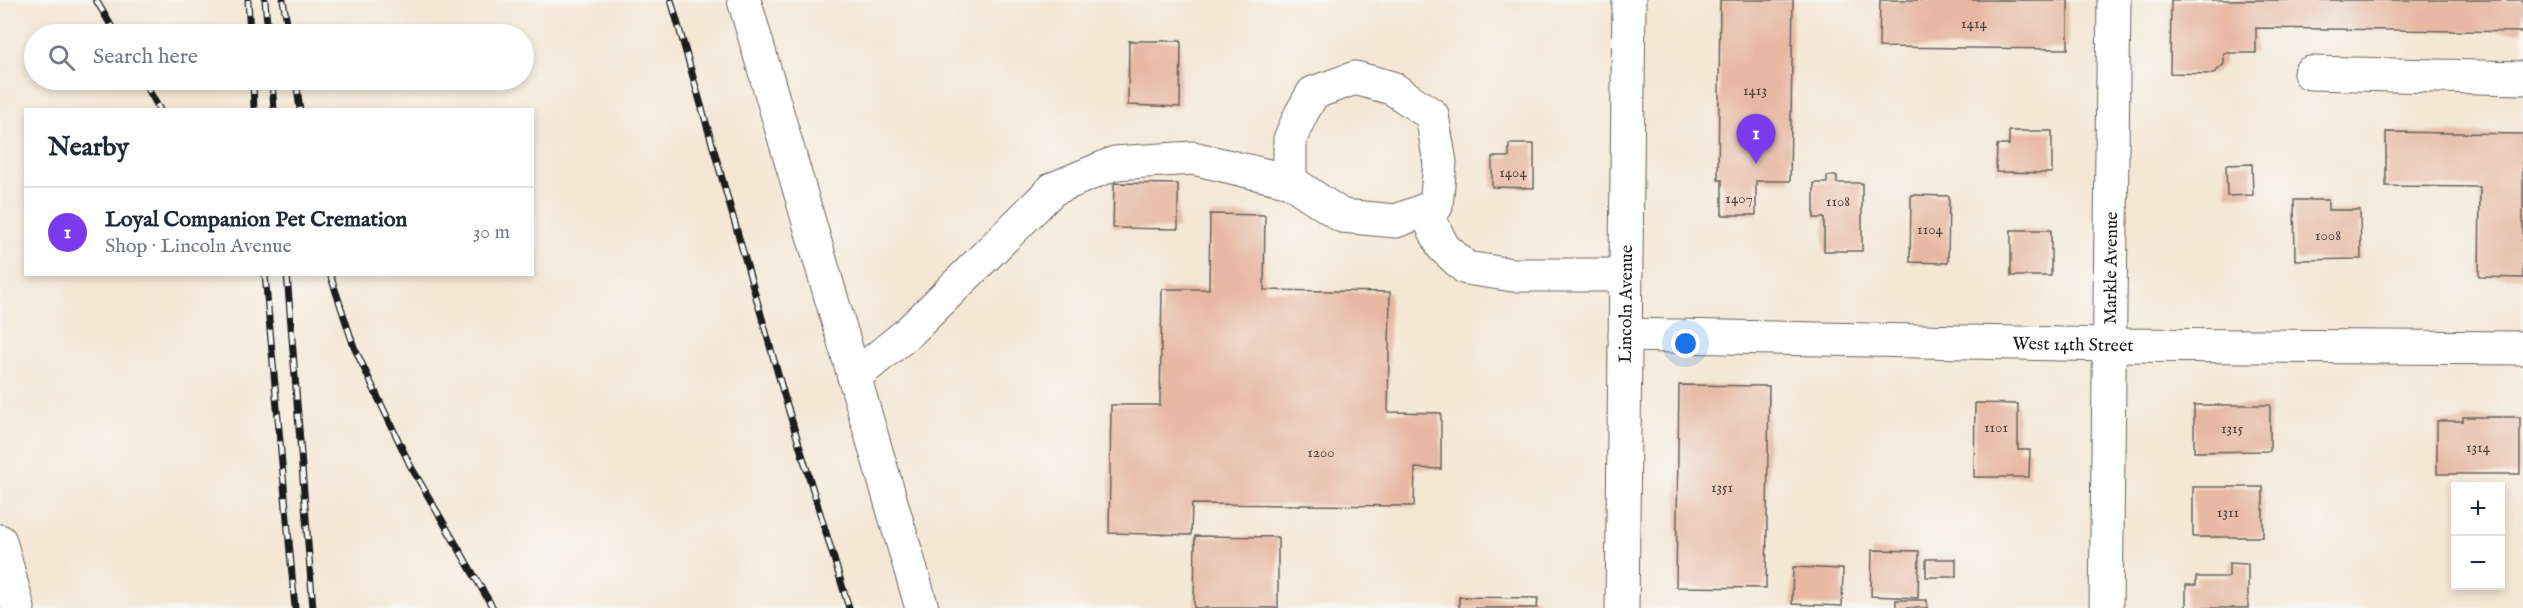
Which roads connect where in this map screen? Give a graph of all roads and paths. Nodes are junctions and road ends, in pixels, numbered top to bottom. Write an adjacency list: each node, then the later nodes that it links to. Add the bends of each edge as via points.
1 (744, 0): 12 (street)
2 (1629, 0): 8 (street, Lincoln Avenue)
3 (2114, 0): 10 (street, Markle Avenue)
4 (2310, 73): 5 (street)
5 (2523, 78)
6 (1290, 181): 7 (street, via 1342,216 1396,221); 7 (street, via 1290,139 1313,93 1355,78 1392,88 1432,115 1440,163 1436,206); 12 (street, via 1193,158 1115,163 1053,189 909,332)
7 (1425, 210): 8 (street, via 1443,247 1466,268 1513,275)
8 (1625, 275): 9 (street, Lincoln Avenue)
9 (1625, 335): 10 (street, West 14th Street); 16 (street, Lincoln Avenue)
10 (2111, 345): 11 (street, West 14th Street); 17 (street, Markle Avenue)
11 (2523, 348)
12 (855, 377): 15 (street)
13 (0, 541): 14 (street)
14 (18, 608)
15 (922, 608)
16 (1622, 608)
17 (2106, 608)

